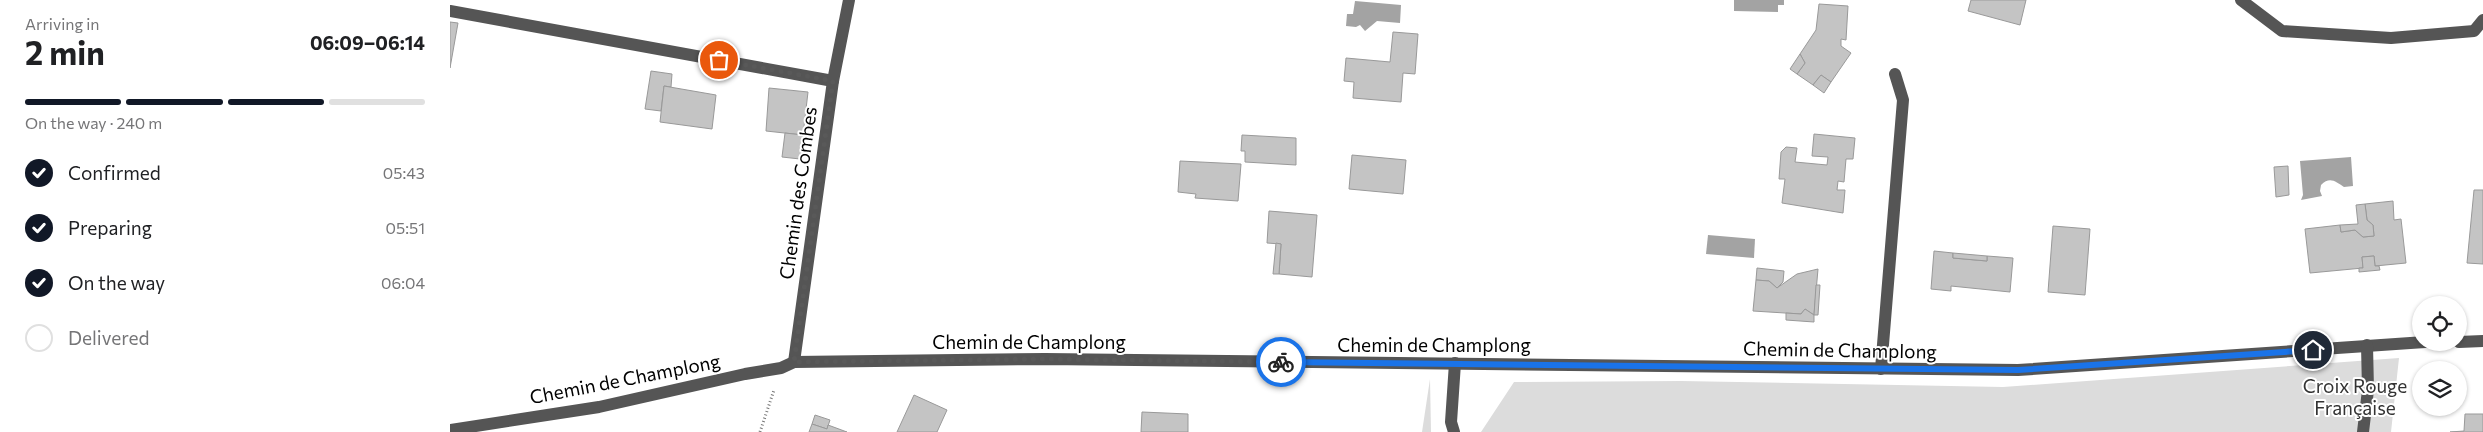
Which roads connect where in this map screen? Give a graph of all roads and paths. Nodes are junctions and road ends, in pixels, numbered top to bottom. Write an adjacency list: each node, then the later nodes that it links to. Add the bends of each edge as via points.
1 (849, 0): 6 (street, Chemin des Combes)
2 (2241, 0): 4 (street, via 2282,31 2391,38 2474,31)
3 (452, 7): 6 (street)
4 (2483, 20)
5 (1895, 74): 14 (street, via 1903,100)
6 (833, 81): 11 (street, Chemin des Combes)
7 (2483, 341): 8 (street)
8 (2467, 342)
9 (2412, 343): 10 (street, Chemin de Champlong)
10 (2367, 345): 14 (street, Chemin de Champlong, via 2018,370); 18 (street, via 2368,390)
11 (794, 362): 12 (street, Chemin de Champlong, via 1045,359); 13 (street, Chemin de Champlong)
12 (1455, 363): 14 (street, Chemin de Champlong); 17 (street, via 1451,422)
13 (781, 368): 15 (street, Chemin de Champlong, via 599,407); 16 (path)
14 (1881, 369)
15 (450, 430)
16 (760, 432)
17 (1454, 432)
18 (2363, 432)

